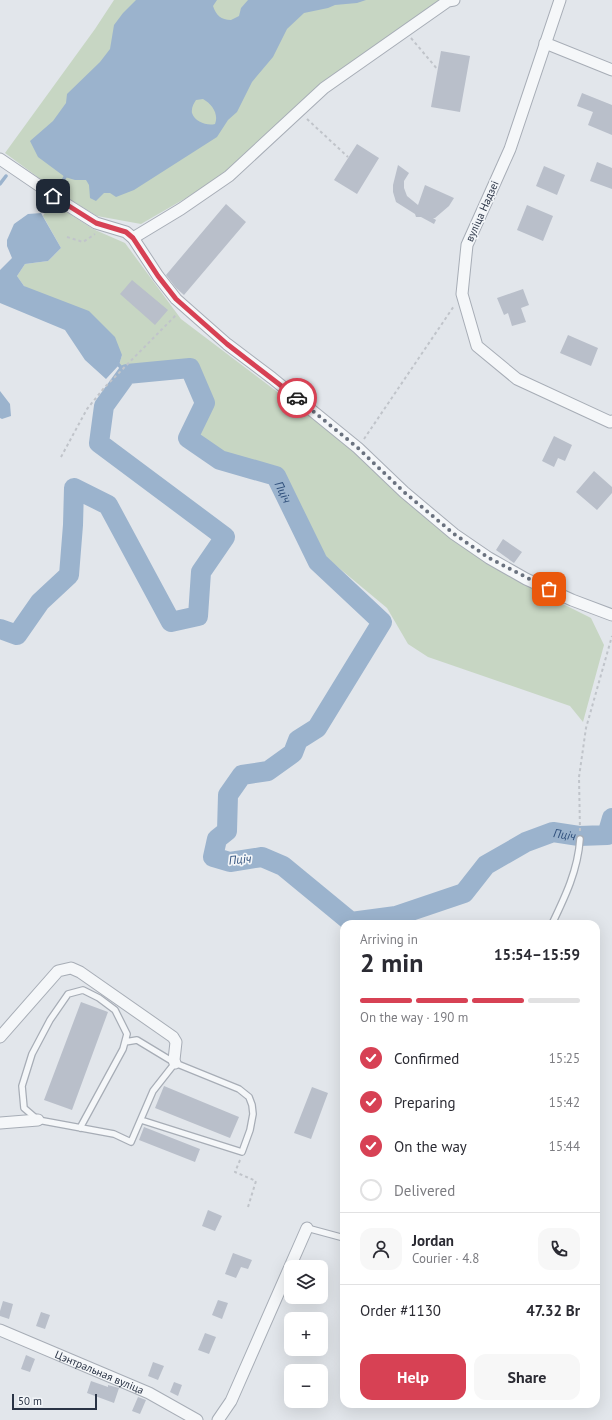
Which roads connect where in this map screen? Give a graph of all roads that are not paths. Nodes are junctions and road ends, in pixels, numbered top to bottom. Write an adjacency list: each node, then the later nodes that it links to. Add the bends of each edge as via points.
1 (454, 0): 6 (street, via 448,1 324,88 229,176)
2 (560, 0): 3 (street, вуліца Надзеі)
3 (545, 43): 4 (street); 7 (street, вуліца Надзеі, via 510,149 467,245 462,294 477,346 517,379)
4 (612, 70)
5 (0, 159): 6 (street, via 96,223 126,232)
6 (133, 238): 8 (street, via 176,299 227,344 358,448 404,492 454,534 489,558 546,588)
7 (612, 421)
8 (612, 615)
9 (580, 839): 10 (lane, via 575,871)
10 (554, 920)
11 (0, 1036): 13 (street, via 58,971 71,968 173,1037 176,1042)
12 (125, 1042): 13 (lane, via 137,1040); 14 (lane, via 127,1034 115,1010 83,990 68,994 50,1020 32,1054 22,1086 24,1108); 17 (lane)
13 (176, 1063): 15 (lane, via 153,1091); 15 (lane, via 239,1089 249,1097 253,1114 242,1152)
14 (38, 1120): 16 (street); 17 (lane)
15 (141, 1120): 17 (lane, via 132,1142 114,1134)
16 (0, 1123)
17 (80, 1128)
18 (307, 1228): 19 (lane); 22 (street, via 231,1401)
19 (340, 1237)
20 (0, 1330): 21 (street, Цэнтральная вуліца, via 149,1393)
21 (197, 1420)
22 (218, 1420)

